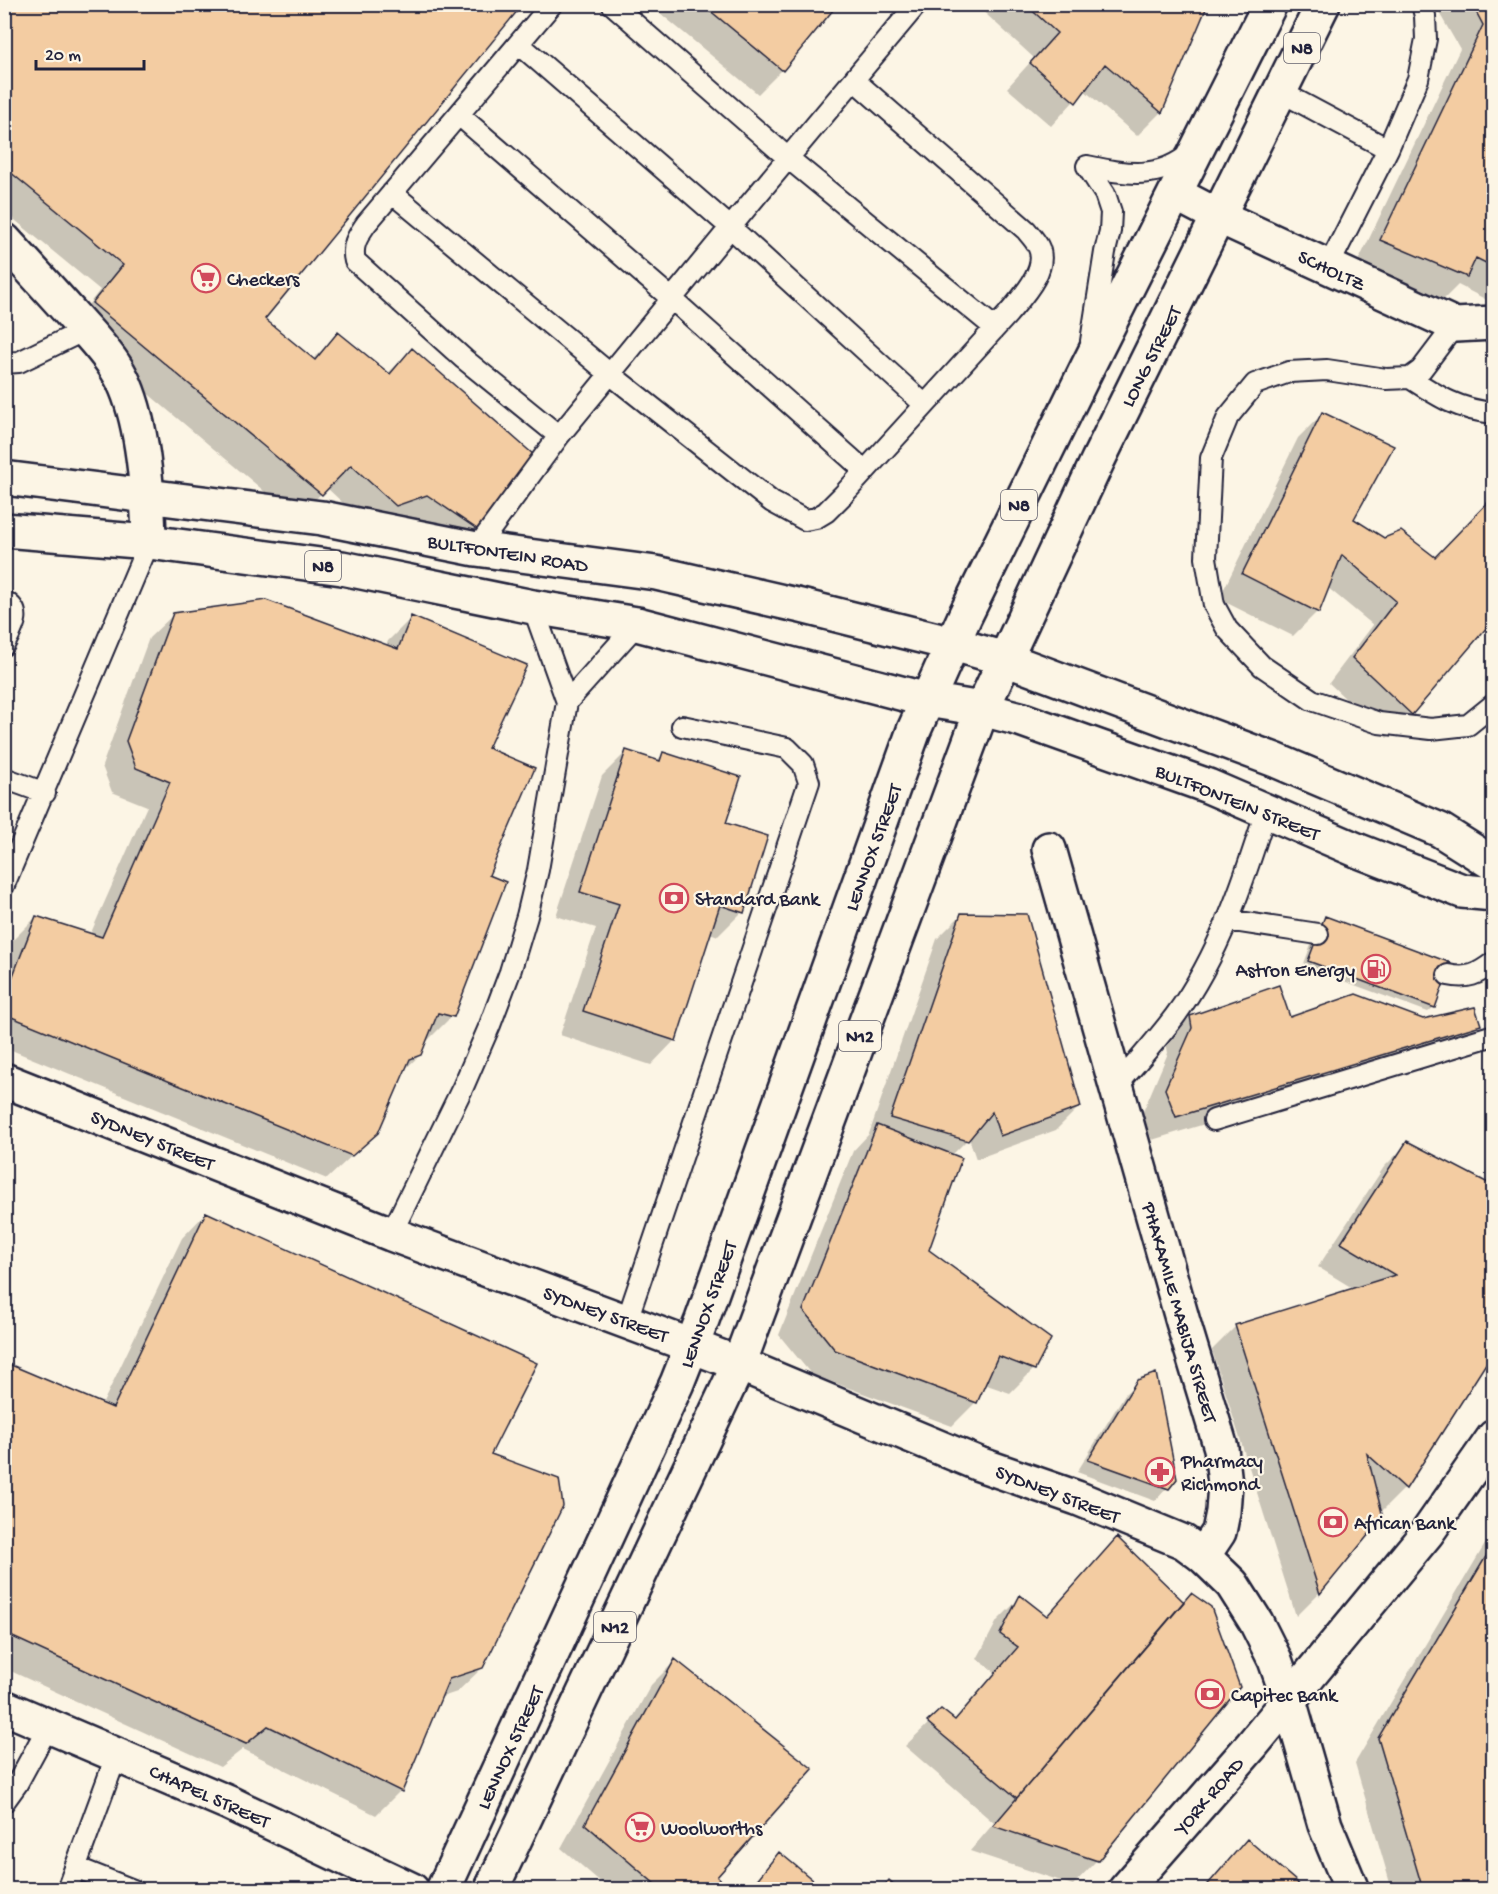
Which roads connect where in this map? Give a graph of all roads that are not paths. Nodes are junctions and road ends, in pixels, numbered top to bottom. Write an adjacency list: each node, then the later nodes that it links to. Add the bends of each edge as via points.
1 (552, 4): 7 (lane)
2 (612, 4): 13 (lane)
3 (917, 4): 8 (lane)
4 (1270, 4): 11 (main road, N8)
5 (1323, 4): 9 (main road, LONG STREET / N8)
6 (1422, 4): 12 (lane, via 1426,39 1418,79)
7 (519, 44): 10 (lane); 17 (lane)
8 (854, 80): 13 (lane); 23 (lane, via 1026,230 1039,247 1041,262 1032,285)
9 (1281, 92): 12 (lane); 16 (main road, LONG STREET / N8)
10 (459, 115): 14 (lane); 20 (lane)
11 (1205, 135): 15 (main road, N8); 26 (lane, via 1190,154 1158,172 1122,173 1087,166 1105,194 1111,212)
12 (1388, 149): 19 (lane)
13 (788, 158): 17 (lane); 23 (lane)
14 (392, 193): 27 (lane); 31 (lane, via 356,239 355,261 464,359)
15 (1176, 194): 16 (main road, SCHOLTZ); 26 (main road, N8)
16 (1220, 217): 19 (main road, SCHOLTZ); 43 (main road, LONG STREET / N8, via 1098,460)
17 (730, 227): 20 (lane); 29 (lane)
18 (4, 240): 24 (main road)
19 (1328, 267): 22 (main road, SCHOLTZ)
20 (672, 299): 27 (lane); 32 (lane)
21 (1494, 323): 22 (main road, SCHOLTZ)
22 (1455, 325): 28 (lane, via 1421,370)
23 (995, 328): 29 (lane)
24 (85, 330): 25 (lane, via 19,362); 34 (main road, via 116,368 128,392)
25 (4, 363)
26 (1087, 368): 41 (main road, N8)
27 (610, 374): 31 (lane); 32 (lane, via 772,502 805,520 826,512)
28 (1410, 378): 30 (lane, via 1444,401); 46 (lane, via 1386,379 1327,370 1289,372 1255,384 1228,417 1211,458 1206,558 1214,605 1227,629 1262,666 1312,700 1378,723 1431,729 1468,725)
29 (925, 405): 32 (lane)
30 (1494, 413)
31 (559, 436): 37 (lane)
32 (865, 471)
33 (4, 478): 34 (main road, BULTFONTEIN ROAD / N8)
34 (148, 496): 36 (main road); 37 (main road, BULTFONTEIN ROAD / N8, via 322,518)
35 (4, 530): 36 (main road, N8)
36 (149, 542): 39 (main road, N8, via 342,568); 50 (lane)
37 (476, 549): 41 (main road, BULTFONTEIN ROAD / N8, via 656,573)
38 (4, 601): 42 (lane, via 16,613)
39 (533, 607): 40 (main road, N8); 45 (lane)
40 (637, 624): 44 (main road, N8); 45 (lane)
41 (953, 644): 43 (main road, BULTFONTEIN ROAD / N8); 44 (main road, N8)
42 (4, 645)
43 (1005, 659): 47 (main road, LONG STREET / N8); 53 (main road, via 1275,760 1440,830)
44 (927, 700): 47 (main road, N8); 66 (main road, LENNOX STREET / N12)
45 (567, 702): 64 (lane, via 538,870 510,972 464,1087)
46 (1494, 704)
47 (982, 709): 51 (main road, BULTFONTEIN STREET, via 1208,786); 67 (main road, N12)
48 (682, 726): 65 (lane, via 787,748 803,764 809,782)
49 (4, 778): 50 (lane)
50 (45, 793): 54 (lane)
51 (1266, 811): 55 (main road, BULTFONTEIN STREET, via 1462,891); 56 (lane)
52 (1049, 849): 62 (main road, PHAKAMILE MABIJA STREET)
53 (1494, 864)
54 (4, 885)
55 (1494, 894)
56 (1227, 920): 57 (lane); 62 (lane, via 1176,1015)
57 (1318, 934)
58 (1494, 962): 59 (lane, via 1465,978)
59 (1448, 975)
60 (1494, 1035): 63 (lane)
61 (4, 1080): 64 (main road, SYDNEY STREET)
62 (1116, 1087): 69 (main road, PHAKAMILE MABIJA STREET, via 1221,1448 1223,1512 1219,1532)
63 (1214, 1120)
64 (391, 1234): 65 (main road, SYDNEY STREET)
65 (627, 1320): 66 (main road, SYDNEY STREET)
66 (692, 1346): 67 (main road, SYDNEY STREET); 79 (main road, LENNOX STREET / N12)
67 (739, 1364): 69 (main road, SYDNEY STREET, via 979,1464 1077,1498 1184,1542); 80 (main road, N12)
68 (1494, 1437): 70 (main road, YORK ROAD, via 1428,1533)
69 (1203, 1556): 70 (main road, via 1232,1584 1256,1622)
70 (1289, 1701): 81 (main road, YORK ROAD); 82 (main road, via 1324,1825)
71 (4, 1707): 72 (main road, CHAPEL STREET)
72 (49, 1725): 73 (main road, CHAPEL STREET); 74 (lane)
73 (117, 1754): 75 (lane); 78 (main road, CHAPEL STREET)
74 (4, 1802)
75 (75, 1867): 76 (lane); 77 (lane)
76 (67, 1890)
77 (133, 1890)
78 (412, 1890)
79 (443, 1890)
80 (491, 1890)
81 (1125, 1890)
82 (1352, 1890)

